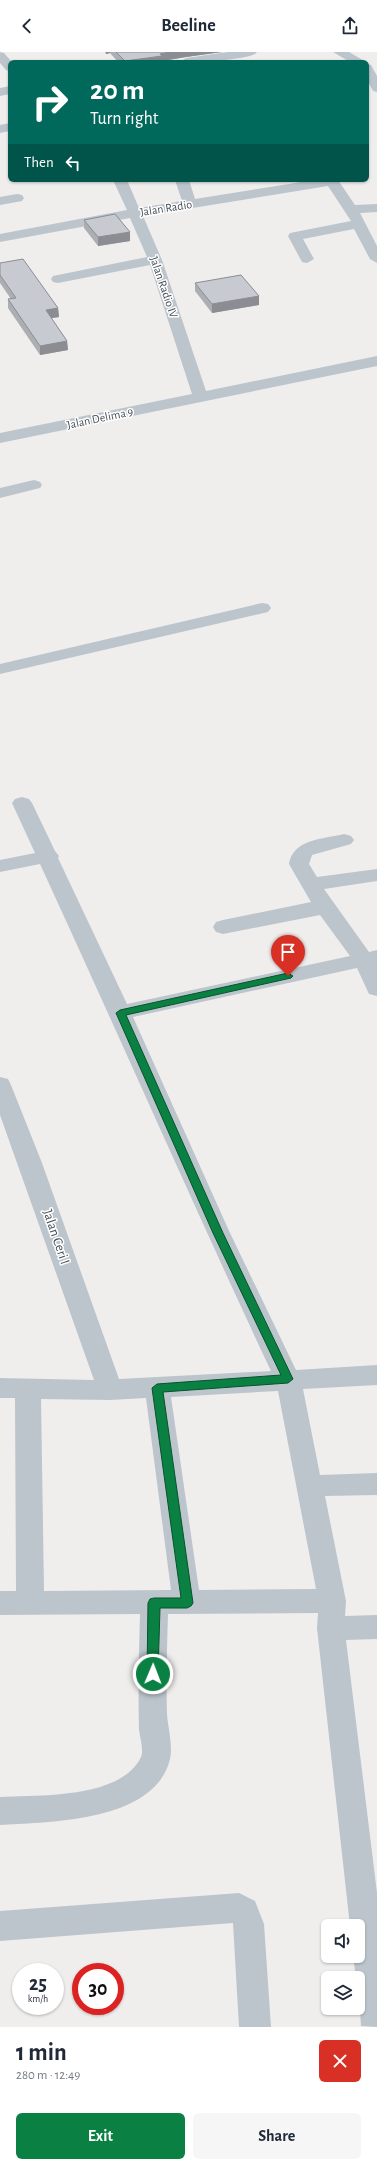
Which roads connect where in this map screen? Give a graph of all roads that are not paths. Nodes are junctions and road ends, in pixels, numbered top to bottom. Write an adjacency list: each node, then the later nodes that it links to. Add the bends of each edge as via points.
1 (175, 52): 5 (street)
2 (251, 52): 6 (street)
3 (338, 52): 7 (street)
4 (0, 56): 8 (street)
5 (183, 60)
6 (198, 60)
7 (356, 60)
8 (8, 65)
9 (369, 72): 10 (street)
10 (377, 88)
11 (121, 182): 20 (street, Jalan Radio IV)
12 (183, 182): 17 (street)
13 (326, 182): 17 (street, Jalan Radio)
14 (333, 182): 19 (street)
15 (17, 198): 16 (street)
16 (0, 201)
17 (190, 204): 20 (street, Jalan Radio)
18 (377, 208): 19 (street)
19 (351, 209): 21 (street)
20 (135, 213): 22 (street, Jalan Radio); 25 (street, Jalan Radio IV)
21 (359, 224): 23 (street, via 294,236); 24 (street)
22 (0, 238)
23 (307, 259)
24 (377, 259)
25 (155, 260): 26 (street); 28 (street, Jalan Radio IV)
26 (58, 279)
27 (377, 361): 28 (street, Jalan Delima 9)
28 (200, 396): 29 (street, Jalan Delima 9)
29 (0, 438)
30 (34, 486): 31 (street)
31 (0, 493)
32 (262, 608): 33 (street)
33 (0, 669)
34 (22, 803): 36 (street)
35 (344, 840): 39 (street, via 302,853 299,864)
36 (49, 856): 37 (street); 44 (street)
37 (0, 866)
38 (377, 875): 39 (street)
39 (311, 884): 40 (street)
40 (325, 908): 41 (street); 42 (street)
41 (223, 928)
42 (370, 958): 43 (street); 44 (street)
43 (377, 989)
44 (120, 1013): 47 (street, via 218,1233)
45 (0, 1085): 51 (street, Jalan Ceri I)
46 (377, 1375): 47 (street)
47 (288, 1379): 50 (street); 53 (street)
48 (0, 1388): 49 (street)
49 (28, 1388): 51 (street); 55 (street)
50 (157, 1388): 51 (street); 57 (street)
51 (110, 1390)
52 (377, 1484): 53 (street)
53 (310, 1486): 54 (street)
54 (332, 1601): 57 (street); 60 (street)
55 (30, 1603): 56 (street); 58 (street)
56 (154, 1603): 57 (street); 61 (street, via 152,1702 155,1760 143,1778 118,1796 77,1806)
57 (187, 1603)
58 (0, 1604)
59 (377, 1627): 60 (street)
60 (331, 1628): 63 (street)
61 (0, 1812)
62 (0, 1926): 65 (street, via 239,1908 244,1912 249,1924)
63 (374, 1977): 64 (street)
64 (377, 2026)
65 (255, 2027)

